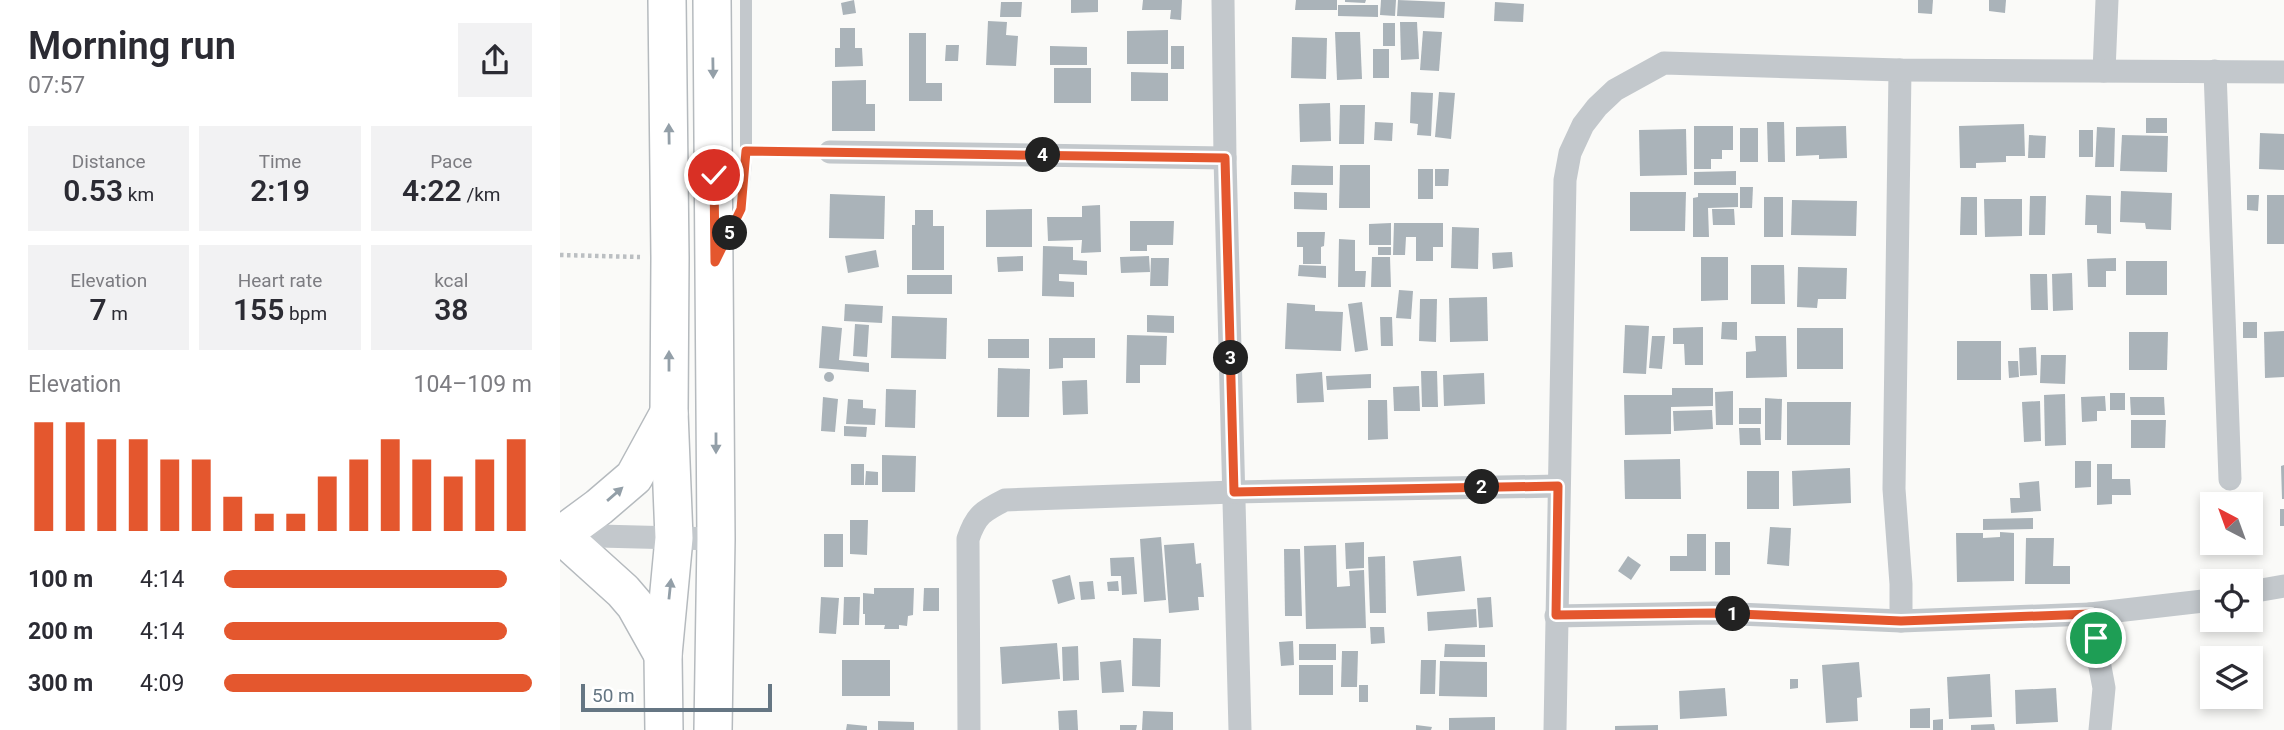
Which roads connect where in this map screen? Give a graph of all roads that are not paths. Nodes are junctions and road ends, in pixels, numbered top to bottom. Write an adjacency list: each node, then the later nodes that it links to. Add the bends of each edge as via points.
1 (667, 0): 13 (main road, one-way to 1)
2 (712, 0): 12 (main road, one-way to 12)
3 (746, 0): 12 (lane, via 746,151 741,209)
4 (1223, 0): 11 (street)
5 (2107, 0): 7 (street)
6 (1900, 70): 7 (street); 15 (street, via 1664,63 1615,90 1597,107 1574,144 1565,180); 25 (street, via 1894,489)
7 (2104, 71): 8 (street)
8 (2215, 71): 9 (street); 14 (street)
9 (2284, 72)
10 (830, 152): 11 (street)
11 (1225, 158): 16 (street)
12 (715, 262): 19 (main road, one-way to 19)
13 (669, 412): 17 (main road, one-way to 13, via 634,477); 18 (main road)
14 (2230, 479)
15 (1558, 486): 16 (street); 24 (street)
16 (1234, 492): 29 (street, via 1005,500 986,509 974,522 968,540); 30 (street)
17 (560, 535): 18 (street); 26 (main road, via 623,591)
18 (674, 538): 19 (street); 26 (main road, one-way to 18)
19 (716, 539): 28 (main road)
20 (2284, 586): 21 (street)
21 (2263, 590)
22 (2200, 601): 23 (street)
23 (2091, 614): 25 (street); 32 (street, via 2104,688)
24 (1556, 615): 25 (street, via 1714,613); 31 (street)
25 (1901, 621)
26 (663, 655): 27 (main road)
27 (664, 730)
28 (713, 730)
29 (969, 730)
30 (1240, 730)
31 (1555, 730)
32 (2100, 730)

